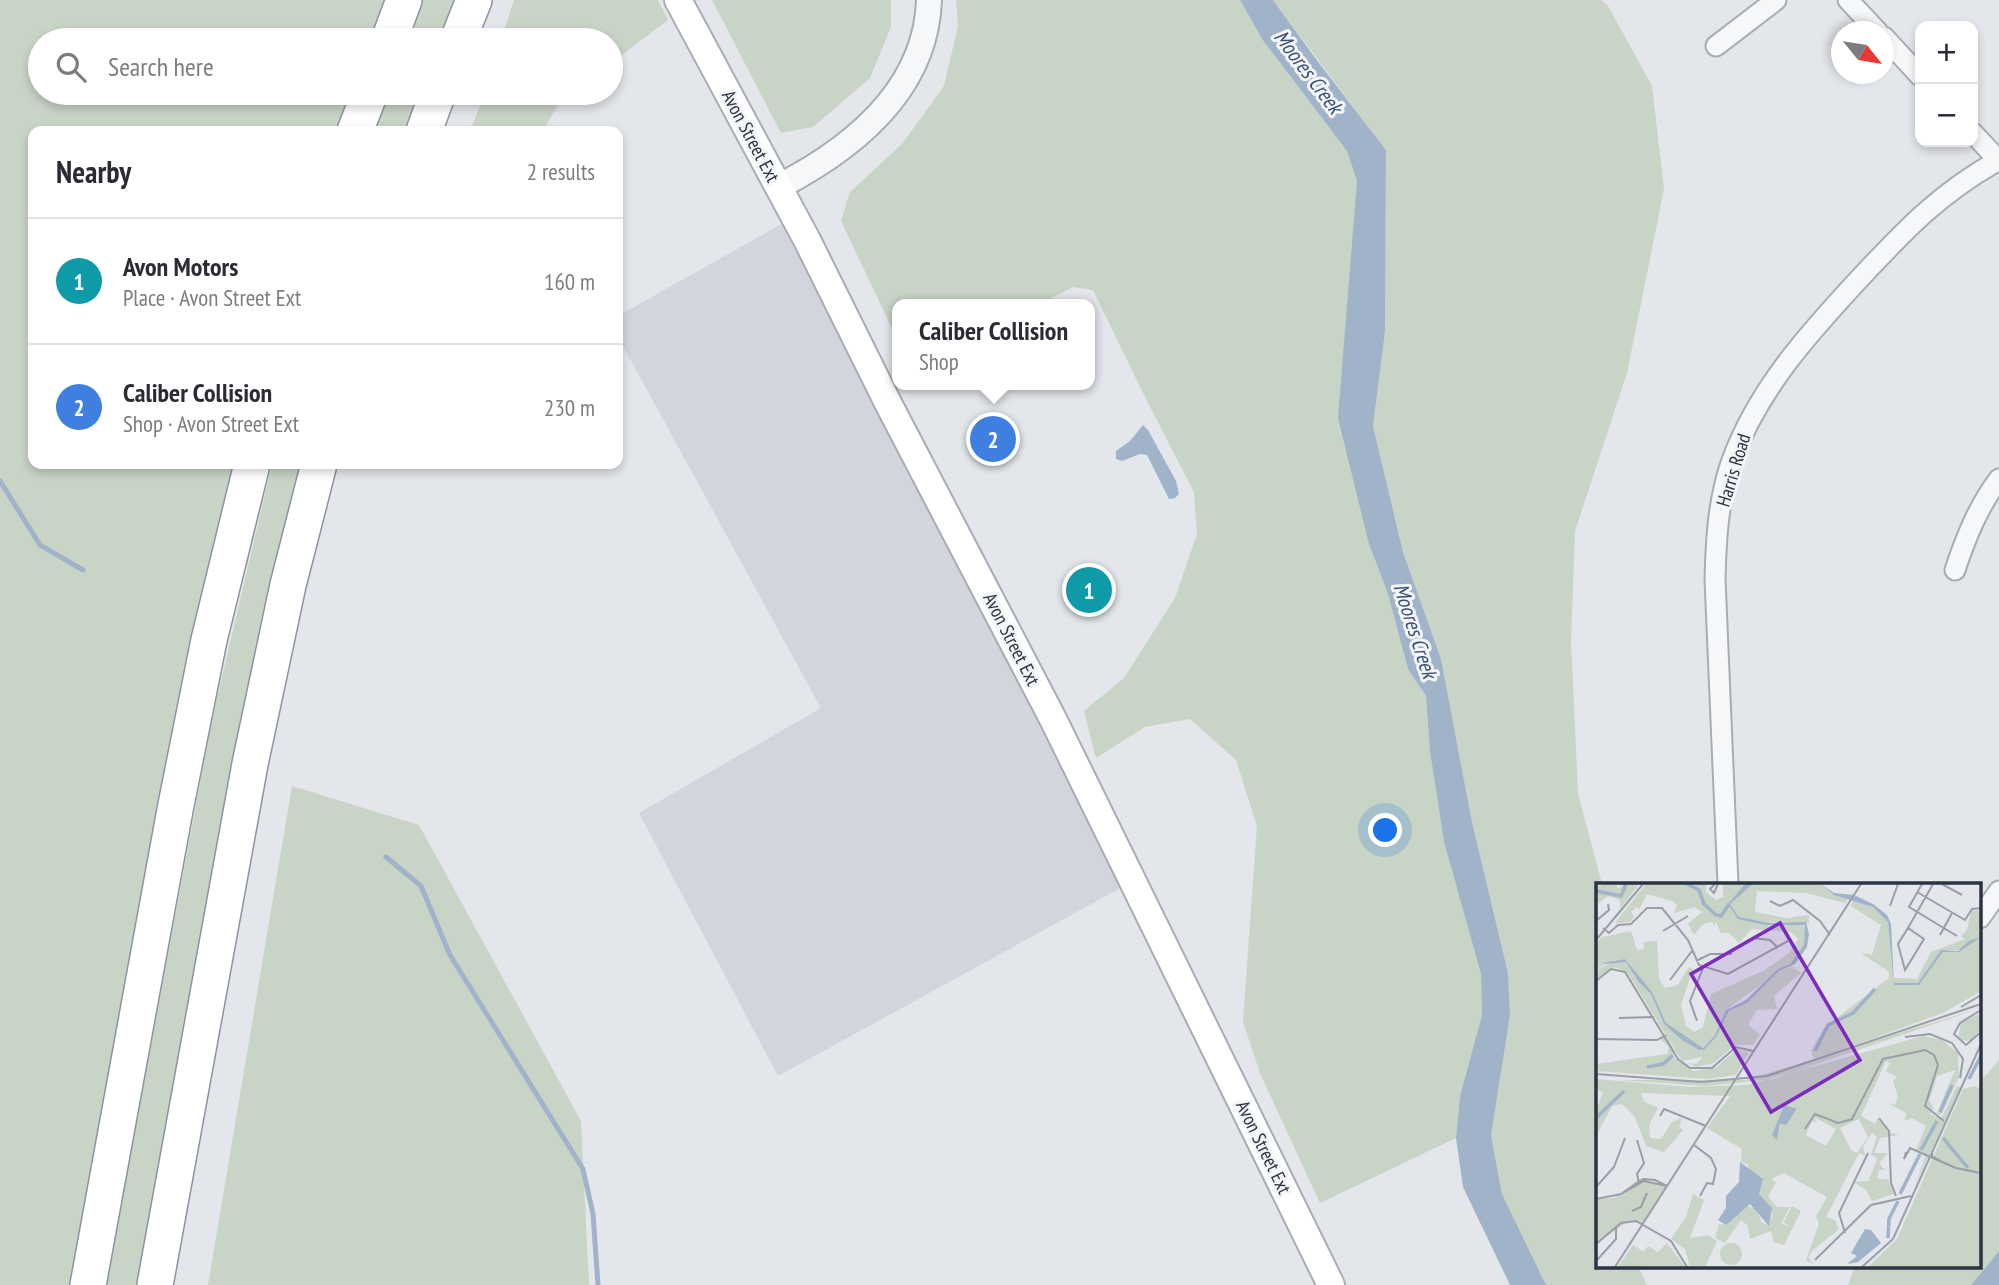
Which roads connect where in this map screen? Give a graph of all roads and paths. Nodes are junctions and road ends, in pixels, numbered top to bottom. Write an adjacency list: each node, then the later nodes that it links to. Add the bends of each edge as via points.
1 (404, 0): 8 (highway)
2 (474, 0): 9 (highway)
3 (678, 0): 19 (main road, Avon Street Ext)
4 (929, 0): 19 (street, via 915,62 886,110 836,153)
5 (1776, 0): 10 (street)
6 (1848, 0): 7 (street)
7 (1868, 21)
8 (394, 28)
9 (463, 28)
10 (1716, 46)
11 (1894, 48): 12 (street)
12 (1915, 71)
13 (365, 105): 15 (highway)
14 (434, 105): 16 (highway)
15 (357, 126)
16 (426, 126)
17 (1978, 138): 18 (street)
18 (1998, 160): 24 (street, Harris Road, via 1915,219 1782,367 1744,430 1721,500 1714,579)
19 (778, 187): 29 (main road, Avon Street Ext, via 1053,719)
20 (251, 469): 27 (highway, via 209,640 175,810)
21 (318, 469): 28 (highway, via 250,764)
22 (1999, 479): 23 (street, via 1980,507)
23 (1955, 570)
24 (1728, 883)
25 (1999, 891): 26 (street)
26 (1982, 915)
27 (89, 1285)
28 (155, 1285)
29 (1331, 1285)

